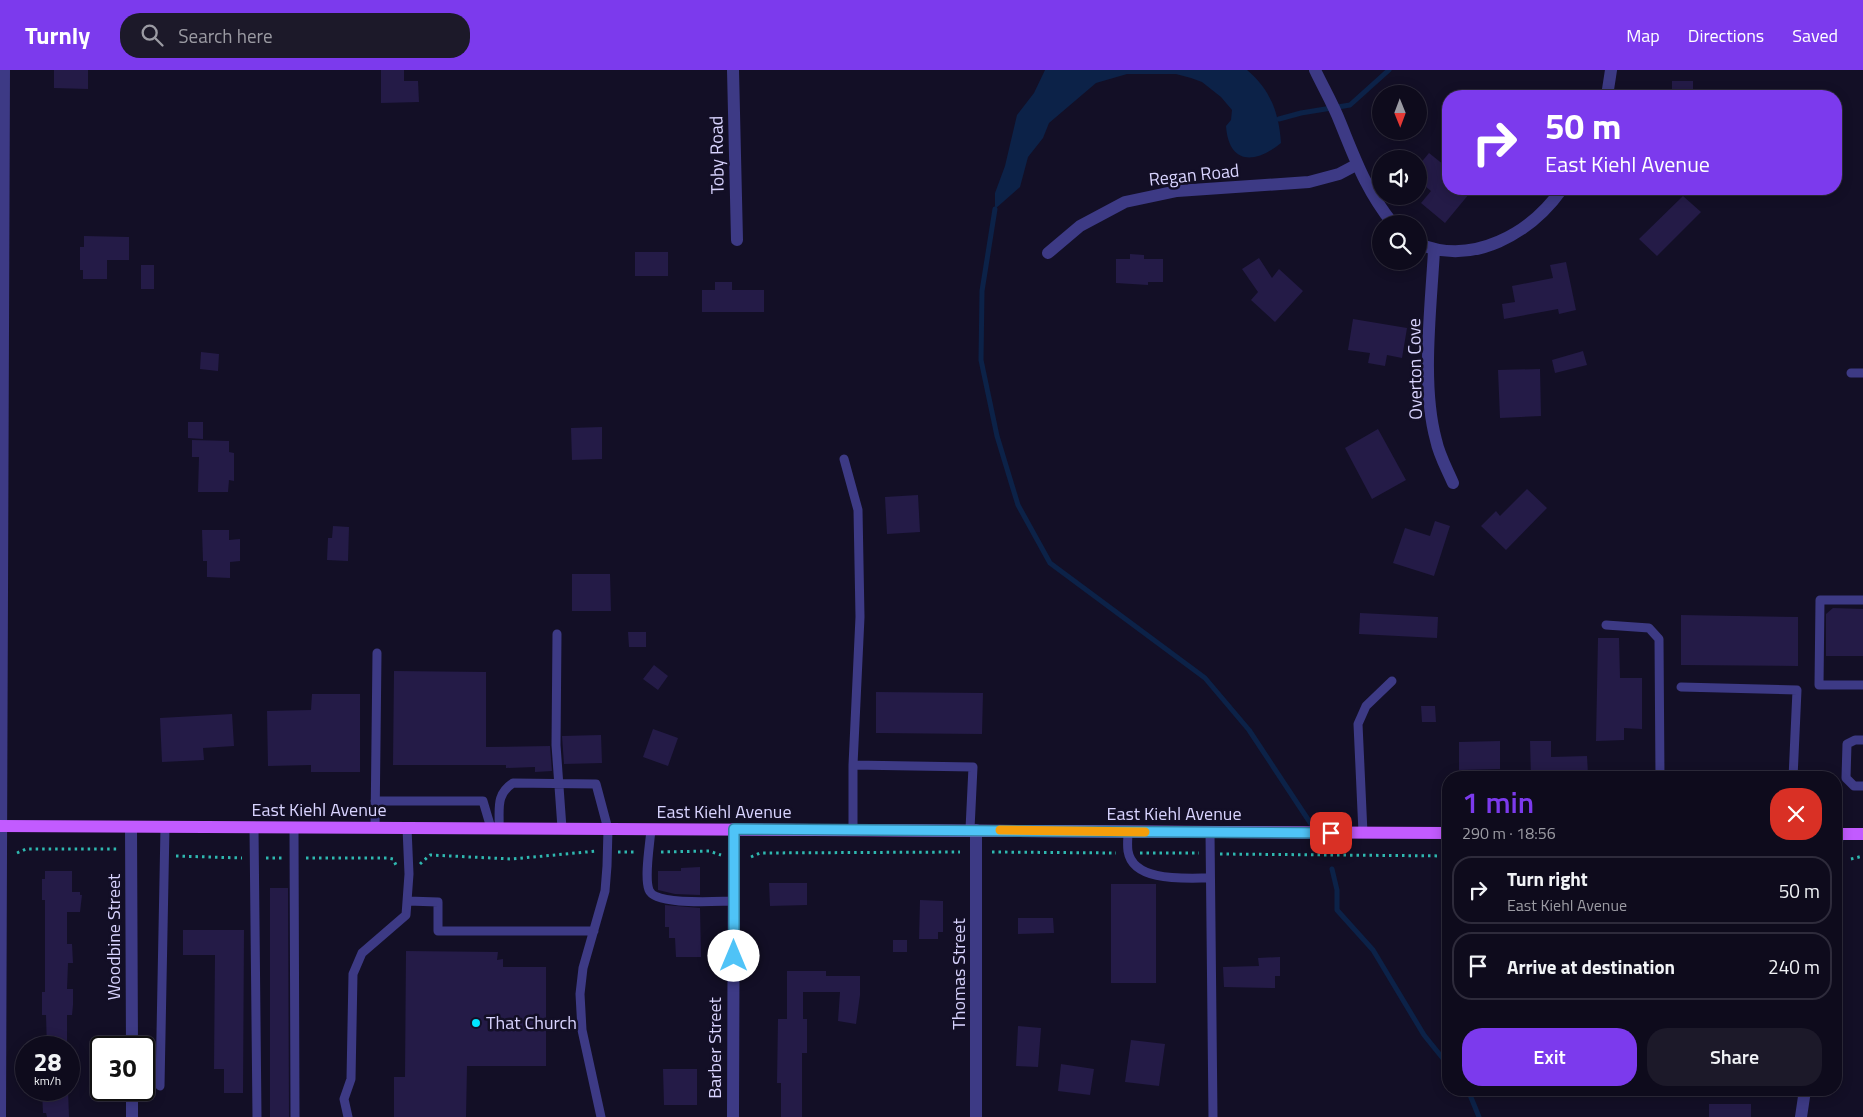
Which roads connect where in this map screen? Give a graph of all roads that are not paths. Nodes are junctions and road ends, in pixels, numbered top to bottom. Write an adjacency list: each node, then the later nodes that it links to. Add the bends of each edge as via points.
1 (4, 70): 31 (street)
2 (733, 70): 9 (street, Toby Road)
3 (1315, 70): 6 (street, via 1340,121)
4 (1612, 70): 5 (street)
5 (1608, 90)
6 (1356, 165): 8 (street); 12 (street, Regan Road, via 1339,174 1309,182 1177,191 1125,202 1080,226)
7 (1556, 195): 11 (street, via 1531,222 1492,246 1462,251)
8 (1387, 215)
9 (737, 240)
10 (1427, 247): 11 (street)
11 (1434, 250): 16 (street, Overton Cove, via 1430,413 1436,441)
12 (1048, 253)
13 (1852, 373): 14 (lane)
14 (1863, 373)
15 (844, 459): 25 (lane, via 858,510 860,617)
16 (1453, 482)
17 (1863, 600): 22 (lane, via 1820,600 1819,685)
18 (1606, 625): 26 (lane, via 1649,628 1658,639)
19 (556, 634): 28 (lane)
20 (377, 653): 30 (lane)
21 (1392, 681): 47 (lane, via 1366,706 1358,724)
22 (1863, 685)
23 (1681, 687): 27 (lane, via 1797,690)
24 (1863, 740): 29 (lane, via 1847,744 1846,778 1854,786)
25 (853, 765): 43 (lane); 44 (lane, via 973,767)
26 (1660, 771)
27 (1793, 771)
28 (559, 783): 38 (lane, via 513,783 503,789); 39 (lane); 40 (lane, via 596,784)
29 (1863, 786)
30 (375, 801): 36 (lane); 38 (lane, via 483,801)
31 (1, 826): 32 (main road, East Kiehl Avenue); 59 (street)
32 (131, 827): 33 (main road, East Kiehl Avenue); 55 (street, Woodbine Street)
33 (165, 827): 34 (main road, East Kiehl Avenue); 56 (lane)
34 (254, 828): 35 (main road, East Kiehl Avenue); 61 (lane)
35 (294, 828): 36 (main road, East Kiehl Avenue); 62 (lane)
36 (375, 828): 37 (main road, East Kiehl Avenue)
37 (407, 828): 38 (main road, East Kiehl Avenue); 52 (lane)
38 (495, 828): 39 (main road, East Kiehl Avenue)
39 (562, 828): 40 (main road, East Kiehl Avenue)
40 (608, 829): 41 (main road, East Kiehl Avenue); 54 (lane, via 604,891)
41 (652, 829): 42 (main road, East Kiehl Avenue); 53 (lane, via 649,890 656,898 664,901)
42 (734, 829): 43 (main road, East Kiehl Avenue); 53 (street, Barber Street)
43 (853, 830): 44 (main road, East Kiehl Avenue)
44 (973, 830): 45 (main road, East Kiehl Avenue); 66 (street, Thomas Street)
45 (1128, 831): 46 (main road, East Kiehl Avenue); 51 (lane, via 1128,853 1141,871 1168,879)
46 (1210, 832): 47 (main road, East Kiehl Avenue); 51 (lane)
47 (1363, 833): 48 (main road, East Kiehl Avenue)
48 (1442, 834)
49 (1842, 834): 50 (main road)
50 (1863, 834)
51 (1210, 878): 67 (lane)
52 (408, 901): 54 (lane, via 438,902 438,931); 63 (lane, via 406,915 362,953 353,974 351,1079 344,1099)
53 (734, 901): 65 (street, Barber Street)
54 (594, 931): 64 (lane, via 583,968 580,994 582,1030)
55 (132, 1036)
56 (160, 1086)
57 (1804, 1096): 68 (street)
58 (132, 1101): 60 (street)
59 (0, 1117)
60 (132, 1117)
61 (257, 1117)
62 (295, 1117)
63 (348, 1117)
64 (601, 1117)
65 (733, 1117)
66 (976, 1117)
67 (1213, 1117)
68 (1801, 1117)

